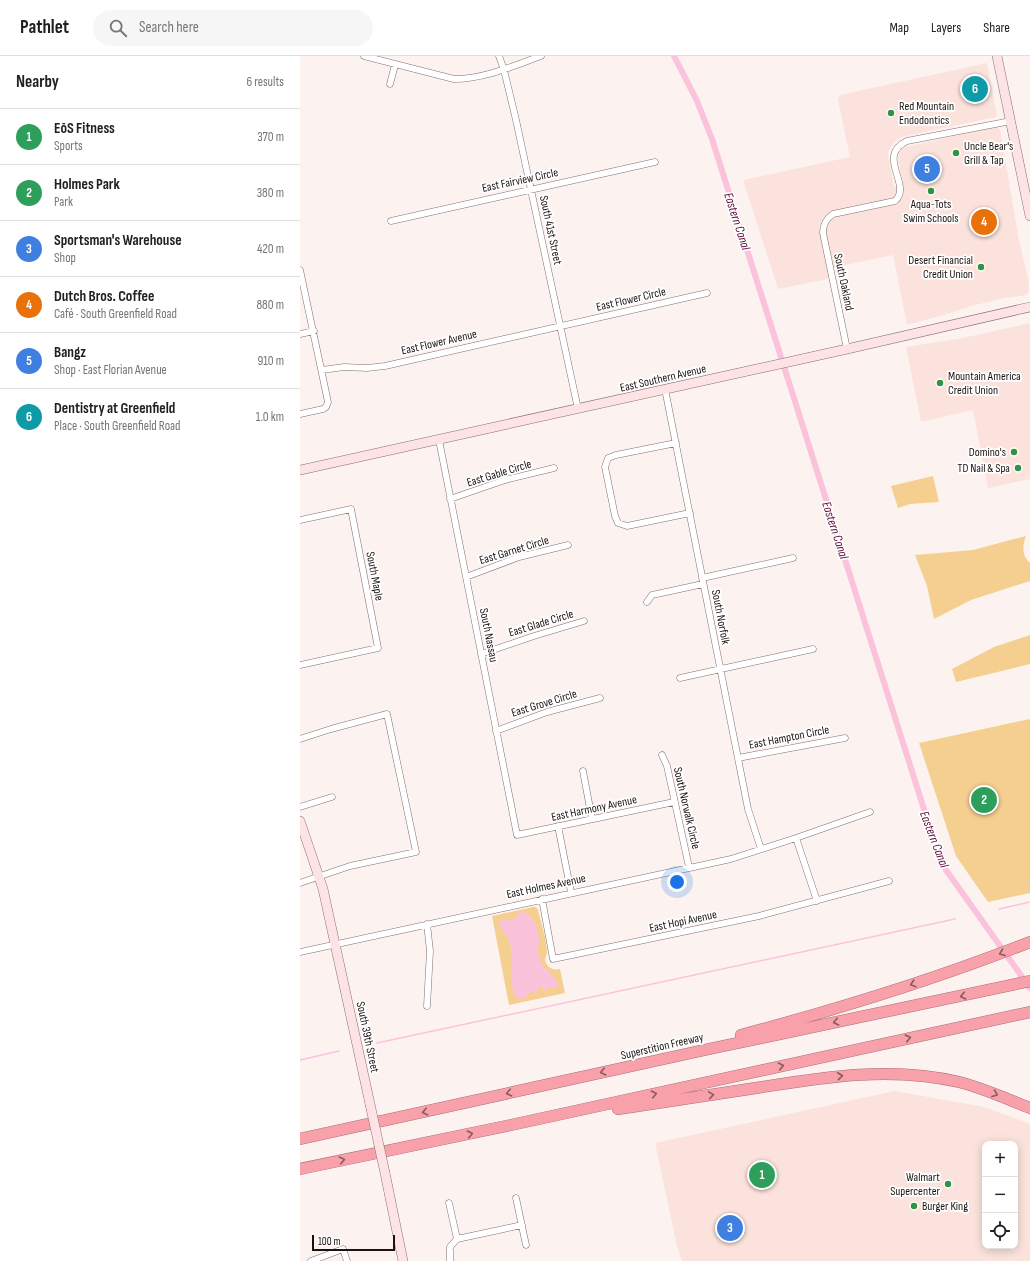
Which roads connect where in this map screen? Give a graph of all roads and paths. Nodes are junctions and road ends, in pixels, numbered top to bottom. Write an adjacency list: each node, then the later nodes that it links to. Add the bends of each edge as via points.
1 (364, 56): 5 (street)
2 (499, 56): 6 (street, South 41st Street)
3 (541, 56): 6 (street)
4 (997, 56): 8 (main road)
5 (395, 65): 6 (street, via 454,79 469,79); 7 (street)
6 (504, 70): 10 (street, South 41st Street)
7 (390, 84)
8 (1011, 120): 11 (main road); 19 (street, South Oakland, via 900,144 893,158 901,191 899,198 833,214 826,220 823,233)
9 (655, 162): 10 (street, East Fairview Circle)
10 (531, 189): 12 (street, East Fairview Circle); 16 (street, South 41st Street)
11 (1030, 216)
12 (391, 220)
13 (300, 270): 17 (street)
14 (707, 293): 16 (street, East Flower Circle)
15 (1030, 307): 19 (main road, East Southern Avenue)
16 (560, 327): 20 (street, East Flower Avenue, via 385,366); 22 (street, South 41st Street)
17 (314, 331): 18 (street); 20 (street)
18 (300, 334)
19 (847, 349): 21 (main road, East Southern Avenue)
20 (322, 370): 23 (street, via 327,405 320,410)
21 (665, 389): 22 (main road, East Southern Avenue); 25 (street, South Norfolk)
22 (578, 409): 24 (main road, East Southern Avenue)
23 (300, 414)
24 (439, 440): 27 (main road, East Southern Avenue); 28 (street, South Nassau)
25 (676, 443): 29 (street, South Norfolk); 29 (street, via 616,454 608,458 605,467 618,523 627,526)
26 (554, 468): 28 (street, East Gable Circle, via 505,480)
27 (300, 470)
28 (450, 500): 33 (street, South Nassau)
29 (690, 514): 34 (street, South Norfolk)
30 (300, 520): 39 (street, South Maple, via 351,509 378,648)
31 (568, 545): 33 (street, East Garnet Circle, via 519,557)
32 (793, 558): 34 (street)
33 (466, 577): 38 (street, South Nassau)
34 (703, 581): 35 (street, via 652,595); 40 (street, South Norfolk)
35 (647, 602)
36 (584, 622): 38 (street, East Glade Circle)
37 (813, 649): 40 (street)
38 (481, 654): 43 (street, South Nassau)
39 (300, 665)
40 (720, 669): 41 (street); 47 (street, South Norfolk)
41 (680, 678)
42 (600, 698): 43 (street, East Grove Circle, via 547,712)
43 (496, 731): 56 (street, South Nassau)
44 (845, 738): 47 (street, East Hampton Circle)
45 (300, 739): 60 (street, via 387,714 416,852 362,863)
46 (662, 755): 50 (street, South Norwalk Circle, via 667,766)
47 (738, 758): 58 (street, South Norfolk, via 748,809)
48 (583, 771): 53 (street)
49 (332, 797): 51 (street)
50 (674, 802): 53 (street, East Harmony Avenue); 59 (street, South Norwalk Circle)
51 (300, 807)
52 (870, 812): 57 (street, East Holmes Avenue)
53 (592, 819): 55 (street, East Harmony Avenue)
54 (300, 821): 60 (main road, South 39th Street)
55 (558, 826): 56 (street, East Harmony Avenue); 63 (street)
56 (517, 835)
57 (796, 838): 58 (street, East Holmes Avenue); 65 (street)
58 (761, 849): 59 (street, East Holmes Avenue)
59 (689, 867): 63 (street, East Holmes Avenue)
60 (319, 877): 62 (street); 68 (main road, South 39th Street)
61 (889, 881): 65 (street, East Hopi Avenue)
62 (300, 883)
63 (571, 892): 64 (street, East Holmes Avenue)
64 (542, 898): 65 (street, East Hopi Avenue, via 553,959 759,916); 66 (street, East Holmes Avenue)
65 (817, 901)
66 (427, 924): 68 (street, East Holmes Avenue); 71 (street, via 430,951)
67 (1028, 942): 73 (highway, one-way to 73, via 930,979 735,1037)
68 (335, 943): 69 (street, East Holmes Avenue); 87 (main road, South 39th Street, bridge)
69 (300, 952)
70 (1030, 982): 73 (highway, Superstition Freeway, one-way to 73)
71 (427, 1006)
72 (1030, 1012): 76 (highway, one-way to 72)
73 (709, 1049): 75 (highway, Superstition Freeway, one-way to 75)
74 (1030, 1108): 76 (highway, one-way to 74, via 800,1081 877,1073 960,1082)
75 (387, 1120): 77 (highway); 78 (highway, Superstition Freeway)
76 (534, 1121): 79 (highway, one-way to 76)
77 (300, 1132)
78 (300, 1139)
79 (301, 1169)
80 (516, 1198): 82 (street)
81 (449, 1203): 83 (street)
82 (522, 1225): 83 (street); 84 (street)
83 (457, 1239): 88 (street, via 450,1247)
84 (526, 1245)
85 (311, 1261): 86 (street, via 343,1249)
86 (347, 1261)
87 (403, 1261)
88 (450, 1261)

